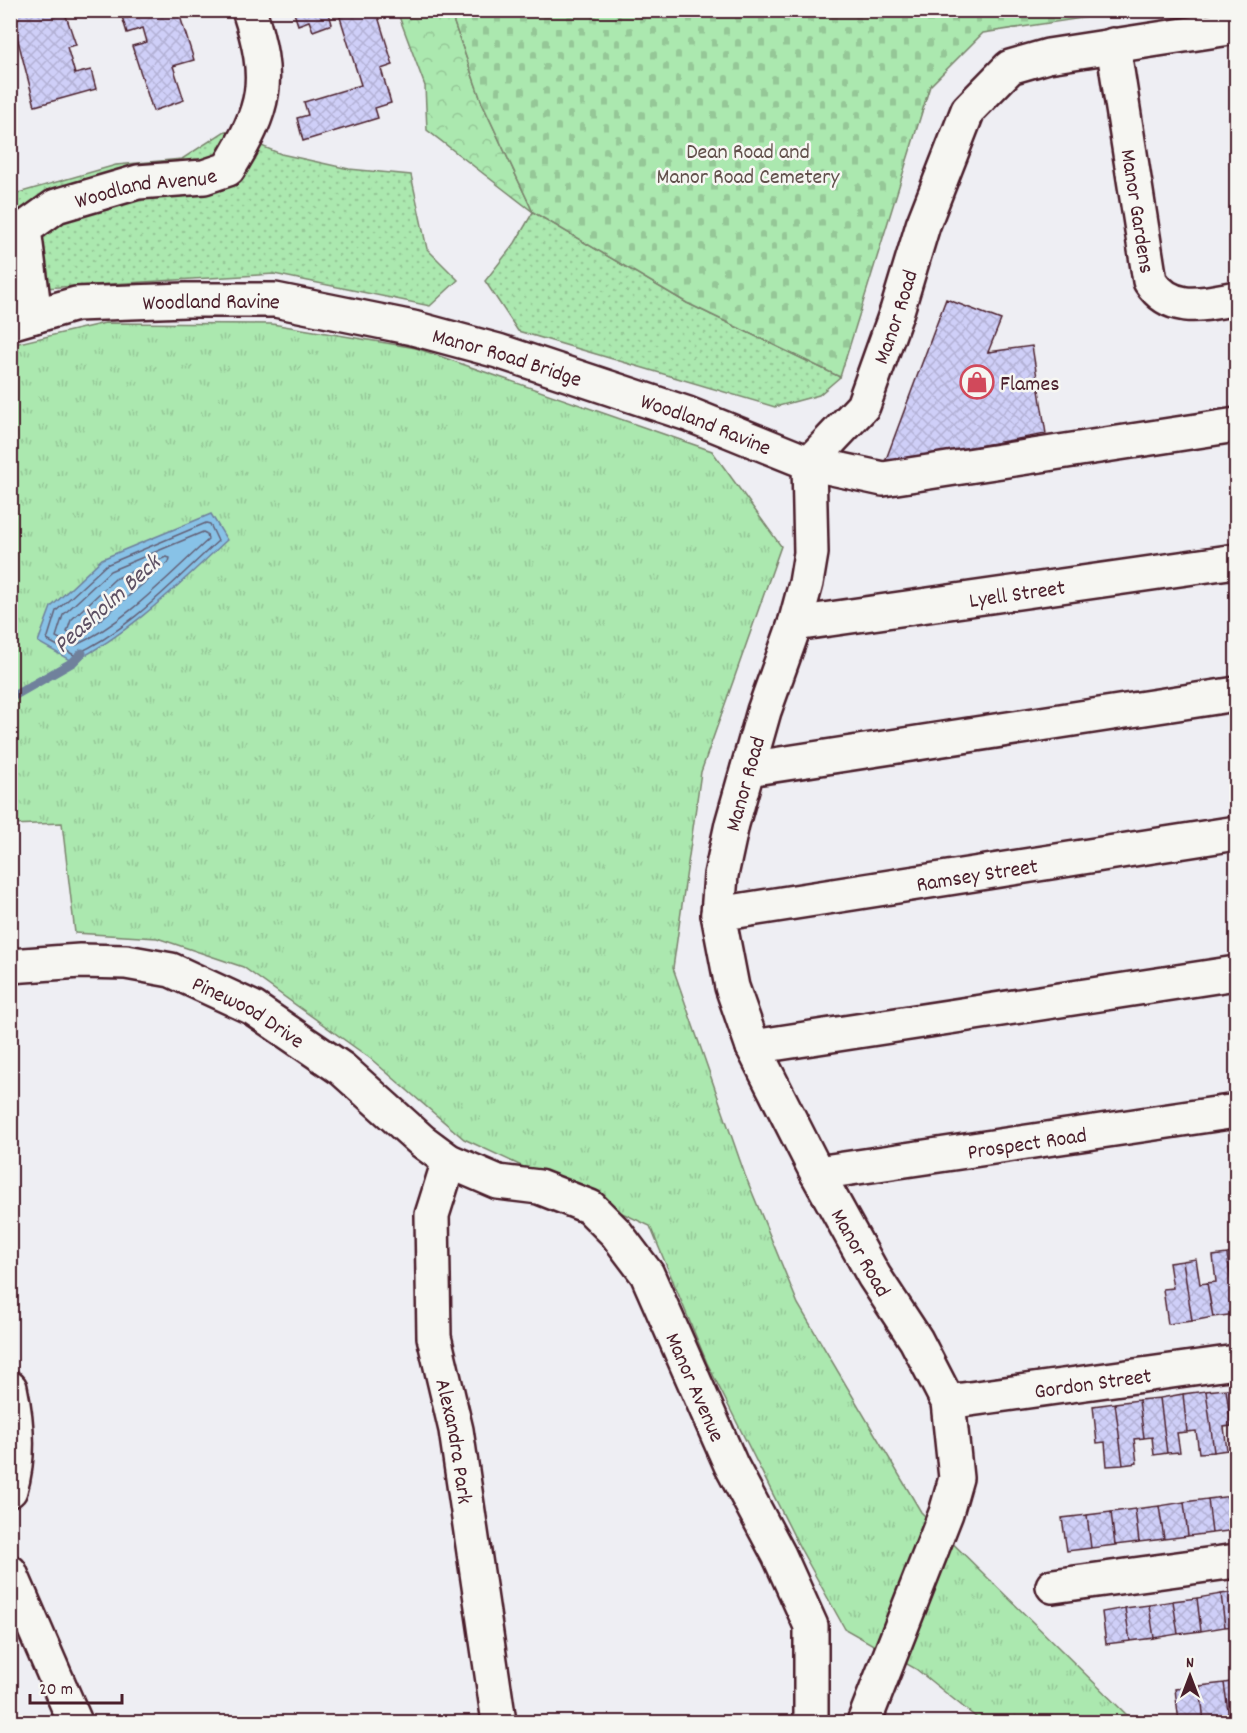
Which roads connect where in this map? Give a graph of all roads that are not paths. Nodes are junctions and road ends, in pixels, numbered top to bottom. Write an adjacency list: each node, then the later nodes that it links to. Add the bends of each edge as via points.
1 (249, 10): 5 (street, Woodland Avenue, via 264,80 259,112 228,169 204,177 128,185 56,206 24,229)
2 (1236, 27): 3 (street, Manor Road)
3 (1113, 45): 4 (street, Manor Gardens, via 1150,281 1164,298 1175,303); 9 (street, Manor Road, via 1010,67 968,110 923,225 862,406)
4 (1236, 298)
5 (23, 319): 6 (street, Woodland Ravine, via 76,304 275,300)
6 (413, 328): 7 (street, Manor Road Bridge)
7 (603, 385): 9 (street, Woodland Ravine, via 688,414)
8 (1236, 425): 9 (street, Woodland Ravine, via 884,479)
9 (808, 463): 11 (street, Manor Road, via 811,553)
10 (1236, 561): 11 (street, Lyell Street)
11 (795, 624): 13 (street, Manor Road)
12 (1236, 694): 13 (street)
13 (748, 769): 15 (street, Manor Road, via 723,865)
14 (1236, 833): 15 (street, Ramsey Street)
15 (718, 914): 18 (street, Manor Road, via 732,987)
16 (10, 966): 20 (street, Pinewood Drive, via 92,961 171,970 253,1008 342,1069)
17 (1236, 973): 18 (street)
18 (753, 1047): 21 (street, Manor Road)
19 (1236, 1111): 21 (street, Prospect Road)
20 (449, 1161): 30 (street, Alexandra Park, via 432,1215 434,1337 456,1430); 31 (street, Manor Avenue, via 498,1182 539,1187 590,1207 616,1233 646,1274 731,1465 811,1626)
21 (817, 1173): 24 (street, Manor Road, via 874,1276 916,1340)
22 (1236, 1362): 24 (street, Gordon Street)
23 (10, 1388): 25 (street, via 16,1457)
24 (948, 1402): 32 (street, Manor Road, via 956,1478)
25 (10, 1490)
26 (1236, 1561): 28 (street)
27 (10, 1572): 29 (street)
28 (1053, 1586)
29 (75, 1722)
30 (499, 1722)
31 (811, 1722)
32 (864, 1722)

